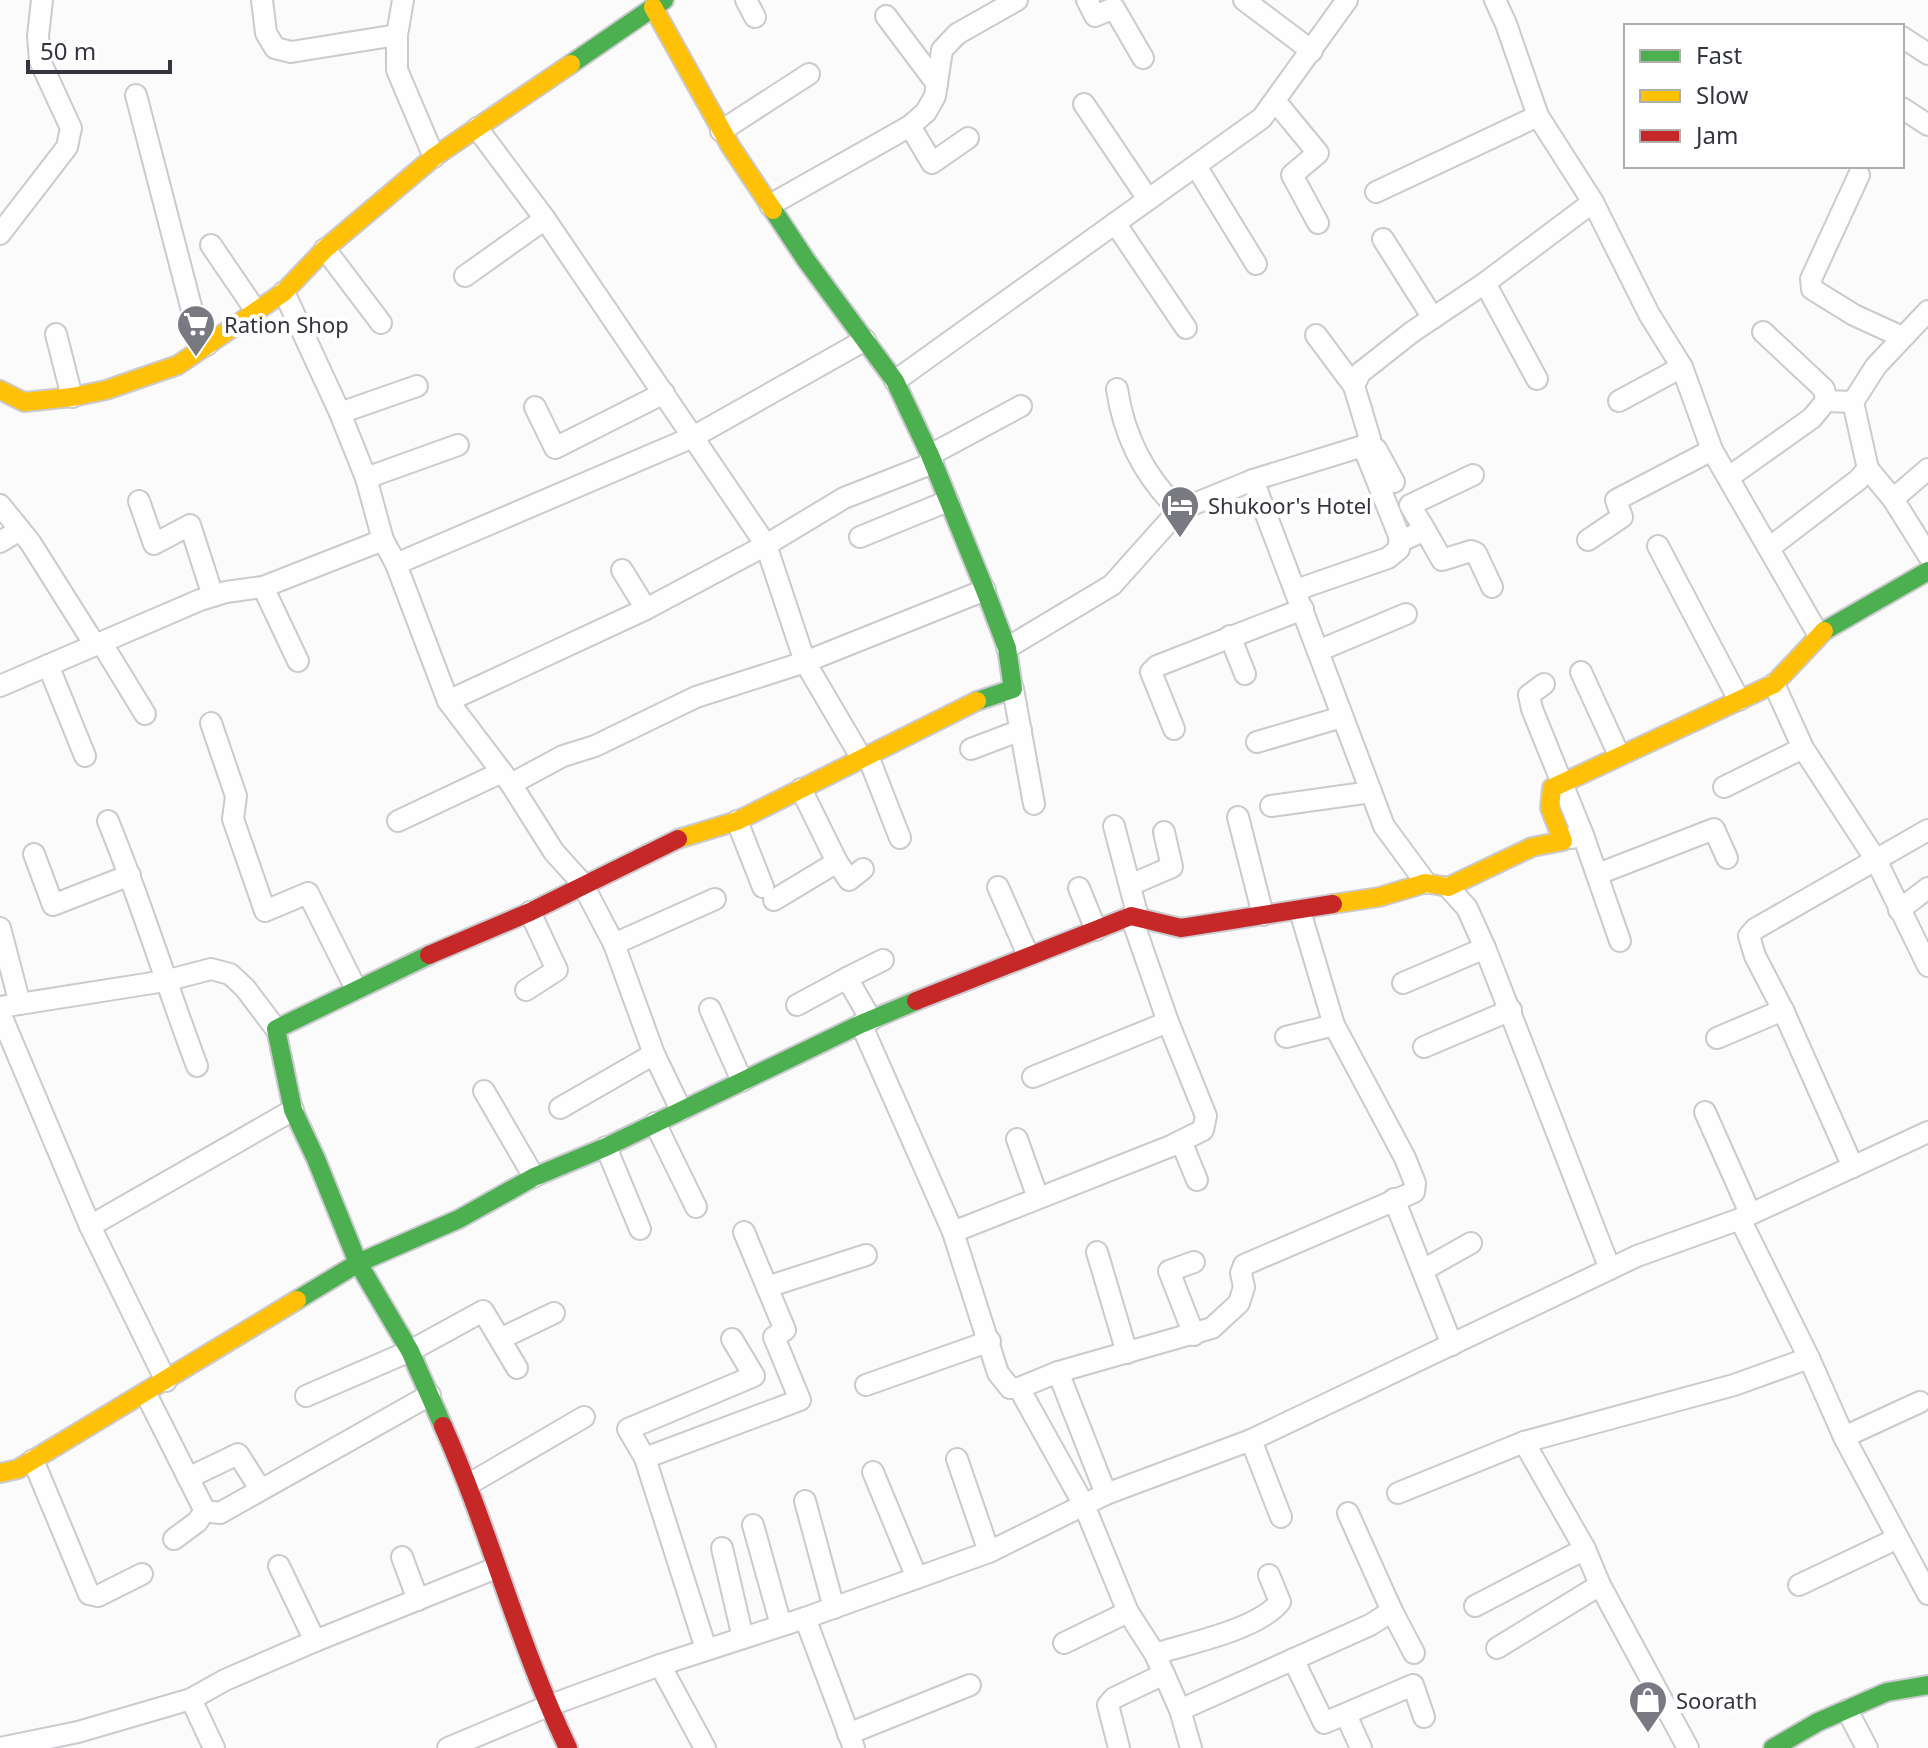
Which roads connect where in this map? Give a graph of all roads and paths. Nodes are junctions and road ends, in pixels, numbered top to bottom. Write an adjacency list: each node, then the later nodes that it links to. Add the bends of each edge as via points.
1 (42, 0): 38 (street, via 40,61 71,128 67,147)
2 (262, 0): 11 (street, via 266,33 275,48 291,52)
3 (403, 0): 11 (street)
4 (1017, 0): 17 (street, via 957,34 942,50)
5 (1087, 0): 15 (street, via 1095,16 1114,8)
6 (1244, 0): 13 (street)
7 (1347, 0): 13 (street)
8 (1495, 0): 22 (street)
9 (646, 6): 25 (street); 26 (street)
10 (886, 16): 17 (street)
11 (397, 35): 28 (street, via 397,70)
12 (1904, 38): 14 (street)
13 (1312, 51): 19 (street)
14 (1928, 54)
15 (1143, 58)
16 (809, 74): 26 (street)
17 (937, 84): 24 (street, via 926,112)
18 (136, 95): 56 (street, via 194,318)
19 (1276, 102): 29 (street); 37 (street, via 1318,153 1292,175)
20 (1084, 104): 32 (street)
21 (1904, 109): 23 (street)
22 (1538, 116): 31 (street); 33 (street)
23 (1928, 125)
24 (910, 126): 27 (street, via 932,163); 34 (street)
25 (477, 128): 28 (street); 35 (street)
26 (721, 131): 34 (street)
27 (968, 138)
28 (434, 157): 41 (street)
29 (1196, 166): 32 (street); 42 (street)
30 (1859, 175): 54 (street, via 1811,279 1812,289)
31 (1376, 192)
32 (1148, 199): 36 (street)
33 (1593, 202): 44 (street); 57 (street)
34 (770, 205): 55 (street)
35 (545, 219): 43 (street); 63 (street)
36 (1115, 223): 50 (street); 59 (street)
37 (1318, 223)
38 (0, 234)
39 (1383, 239): 48 (street)
40 (211, 245): 46 (street)
41 (325, 249): 45 (street); 49 (street)
42 (1256, 264)
43 (465, 276)
44 (1485, 283): 48 (street); 58 (street)
45 (284, 292): 46 (street); 71 (street)
46 (256, 311): 56 (street)
47 (1928, 311): 54 (street)
48 (1433, 318): 61 (street, via 1360,373)
49 (381, 323)
50 (1186, 328)
51 (1763, 332): 67 (street, via 1824,389)
52 (56, 334): 65 (street)
53 (1316, 335): 61 (street)
54 (1902, 337): 68 (street)
55 (865, 340): 59 (street); 72 (street)
56 (207, 345): 65 (street, via 178,365)
57 (1682, 367): 66 (street); 75 (street)
58 (1537, 379)
59 (895, 381): 76 (street)
60 (417, 386): 71 (street)
61 (1354, 386): 73 (street)
62 (1117, 389): 88 (street, via 1131,444 1146,473)
63 (664, 393): 70 (street, via 555,448); 72 (street)
64 (2, 396): 65 (street, via 24,402)
65 (72, 397)
66 (1619, 401)
67 (1826, 401): 68 (street); 80 (street, via 1812,418)
68 (1853, 402): 77 (street)
69 (1021, 406): 76 (street)
70 (535, 407)
71 (340, 413): 81 (street)
72 (693, 437): 96 (street); 100 (street)
73 (1366, 442): 82 (street); 83 (street); 95 (street)
74 (458, 445): 81 (street)
75 (1712, 450): 80 (street); 93 (street, via 1616,500 1622,517)
76 (931, 459): 86 (street); 96 (street, via 844,498)
77 (1868, 469): 84 (street); 98 (street)
78 (1928, 469): 84 (street)
79 (1473, 475): 90 (street, via 1410,505)
80 (1729, 477): 98 (street)
81 (366, 478): 92 (street)
82 (1253, 480): 88 (street); 107 (street)
83 (1394, 482)
84 (1893, 499): 99 (street)
85 (139, 501): 106 (street, via 154,544 190,525)
86 (948, 501): 91 (street); 105 (street)
87 (0, 505): 89 (street)
88 (1179, 510): 113 (street, via 1112,585)
89 (20, 530): 94 (street); 112 (street)
90 (1425, 530): 95 (street); 104 (street, via 1442,560 1476,553)
91 (860, 537)
92 (383, 540): 100 (street); 103 (street)
93 (1588, 540)
94 (0, 542)
95 (1399, 542): 107 (street, via 1388,558)
96 (766, 545): 108 (street); 116 (street)
97 (1658, 546): 124 (street)
98 (1769, 548): 110 (street)
99 (1928, 555)
100 (396, 564): 125 (street)
101 (622, 570): 108 (street)
102 (1928, 571): 110 (street)
103 (263, 587): 106 (street); 115 (street)
104 (1492, 587)
105 (985, 590): 113 (street); 116 (street)
106 (213, 596): 112 (street)
107 (1300, 600): 111 (street); 114 (street)
108 (646, 609): 125 (street)
109 (1406, 614): 114 (street)
110 (1818, 634): 121 (street)
111 (1230, 636): 119 (street); 129 (street, via 1151,672)
112 (98, 644): 117 (street); 126 (street)
113 (1007, 648): 123 (street)
114 (1318, 651): 127 (street)
115 (298, 661)
116 (805, 662): 136 (street); 137 (street, via 696,697 595,746)
117 (48, 665): 122 (street); 135 (street)
118 (1581, 672): 134 (street)
119 (1245, 674)
120 (1544, 684): 138 (street, via 1529,695)
121 (1774, 684): 124 (street); 132 (street)
122 (0, 686)
123 (1013, 689): 130 (street); 136 (street, via 979,700)
124 (1739, 700): 134 (street)
125 (448, 701): 137 (street)
126 (145, 714)
127 (1342, 717): 131 (street); 141 (street)
128 (211, 723): 184 (street, via 236,796 233,819 265,911 308,893)
129 (1174, 729)
130 (1021, 730): 133 (street); 142 (street)
131 (1257, 742)
132 (1803, 748): 139 (street); 155 (street)
133 (971, 749)
134 (1619, 755): 138 (street)
135 (85, 756)
136 (865, 757): 140 (street); 151 (street)
137 (506, 778): 146 (street); 160 (street, via 554,852)
138 (1561, 784): 152 (street)
139 (1724, 787)
140 (801, 789): 147 (street); 156 (street)
141 (1371, 792): 143 (street); 161 (street, via 1384,826)
142 (1034, 804)
143 (1271, 806)
144 (1238, 817): 171 (street)
145 (108, 821): 159 (street)
146 (398, 821)
147 (737, 821): 156 (street, via 768,894); 160 (street, via 669,842)
148 (1114, 826): 162 (street)
149 (1928, 830): 155 (street)
150 (1164, 832): 162 (street, via 1172,867)
151 (900, 838)
152 (1573, 838): 158 (street); 164 (street, via 1532,847)
153 (34, 854): 159 (street, via 53,905)
154 (1727, 858): 158 (street, via 1714,829)
155 (1876, 860): 168 (street); 190 (street, via 1749,936)
156 (837, 862): 157 (street, via 849,880)
157 (863, 869)
158 (1598, 874): 175 (street)
159 (130, 875): 182 (street)
160 (582, 883): 170 (street); 176 (street)
161 (1426, 883): 164 (street); 169 (street)
162 (1130, 885): 172 (street)
163 (998, 887): 178 (street)
164 (1448, 887): 177 (street, via 1467,908)
165 (1079, 888): 174 (street)
166 (1928, 888): 168 (street)
167 (715, 899): 176 (street)
168 (1899, 910): 180 (street)
169 (1300, 911): 171 (street); 193 (street)
170 (530, 912): 184 (street); 185 (street, via 557,970)
171 (1263, 915): 172 (street, via 1181,928)
172 (1134, 916): 174 (street); 192 (street)
173 (0, 928): 187 (street)
174 (1096, 930): 178 (street)
175 (1620, 941)
176 (614, 944): 198 (street)
177 (1485, 948): 183 (street); 189 (street)
178 (1028, 955): 191 (street)
179 (883, 960): 181 (street)
180 (1928, 966)
181 (847, 978): 186 (street); 191 (street)
182 (165, 981): 187 (street); 194 (street, via 211,969 230,974); 199 (street)
183 (1403, 983)
184 (356, 989): 194 (street)
185 (526, 990)
186 (797, 1005)
187 (7, 1008): 219 (street)
188 (710, 1009): 201 (street)
189 (1511, 1010): 197 (street); 228 (street)
190 (1783, 1010): 196 (street); 212 (street)
191 (866, 1022): 201 (street); 222 (street)
192 (1168, 1022): 200 (street); 210 (street, via 1206,1116 1203,1130)
193 (1334, 1025): 195 (street); 216 (street, via 1415,1183 1414,1192)
194 (276, 1029): 204 (street)
195 (1286, 1037)
196 (1717, 1038)
197 (1424, 1047)
198 (654, 1054): 203 (street); 205 (street)
199 (197, 1066)
200 (1033, 1077)
201 (742, 1081): 205 (street)
202 (484, 1091): 213 (street)
203 (560, 1108)
204 (293, 1110): 219 (street); 227 (street)
205 (681, 1110): 207 (street)
206 (1705, 1112): 218 (street)
207 (655, 1123): 211 (street); 217 (street)
208 (1928, 1132): 212 (street)
209 (1017, 1139): 215 (street)
210 (1181, 1141): 214 (street); 215 (street)
211 (606, 1147): 213 (street); 220 (street)
212 (1853, 1167): 218 (street)
213 (534, 1177): 227 (street, via 459,1219)
214 (1197, 1180)
215 (1038, 1198): 222 (street)
216 (1394, 1199): 229 (street); 232 (street, via 1244,1265 1239,1303 1212,1328)
217 (696, 1207)
218 (1745, 1216): 228 (street); 239 (street)
219 (90, 1226): 242 (street)
220 (640, 1229)
221 (744, 1232): 230 (street)
222 (953, 1232): 235 (street)
223 (1471, 1243): 229 (street)
224 (1097, 1252): 238 (street)
225 (866, 1255): 230 (street)
226 (1194, 1262): 232 (street, via 1169,1271)
227 (358, 1263): 237 (street); 242 (street)
228 (1610, 1269): 236 (street)
229 (1423, 1270): 236 (street)
230 (767, 1287): 253 (street, via 785,1330 774,1337 800,1400)
231 (554, 1313): 233 (street)
232 (1194, 1335): 238 (street)
233 (500, 1339): 237 (street, via 483,1311); 240 (street)
234 (732, 1339): 253 (street, via 754,1376 628,1429)
235 (990, 1341): 243 (street); 244 (street, via 998,1373 1010,1388)
236 (1452, 1345): 251 (street)
237 (410, 1351): 246 (street); 247 (street)
238 (1127, 1353): 241 (street)
239 (1809, 1358): 250 (street); 252 (street, via 1734,1385)
240 (517, 1368)
241 (1058, 1372): 244 (street); 262 (street)
242 (166, 1381): 245 (street)
243 (866, 1385)
244 (1019, 1388): 264 (street)
245 (146, 1394): 255 (street); 258 (street)
246 (430, 1395): 260 (street); 265 (street, via 220,1513)
247 (306, 1396)
248 (1920, 1402): 250 (street)
249 (584, 1417): 260 (street)
250 (1844, 1437): 269 (street)
251 (1251, 1440): 262 (street); 267 (street)
252 (1524, 1442): 261 (street); 272 (street)
253 (645, 1458): 294 (street)
254 (957, 1459): 273 (street)
255 (33, 1460): 257 (street); 277 (street, via 89,1594 98,1596)
256 (873, 1472): 279 (street)
257 (0, 1473)
258 (188, 1478): 259 (street, via 238,1454); 265 (street)
259 (257, 1484)
260 (469, 1484): 276 (street)
261 (1398, 1493)
262 (1106, 1494): 264 (street)
263 (805, 1501): 285 (street)
264 (1084, 1505): 273 (street); 287 (street)
265 (205, 1511): 270 (street)
266 (1348, 1513): 286 (street)
267 (1281, 1517)
268 (753, 1525): 289 (street)
269 (1898, 1538): 281 (street); 282 (street)
270 (174, 1539)
271 (722, 1548): 290 (street)
272 (1585, 1549): 280 (street); 284 (street)
273 (989, 1552): 279 (street)
274 (402, 1557): 283 (street)
275 (279, 1566): 291 (street)
276 (496, 1568): 283 (street); 305 (street)
277 (142, 1574)
278 (1269, 1575): 296 (street, via 1280,1602 1274,1609 1242,1626)
279 (917, 1578): 285 (street)
280 (1600, 1585): 293 (street); 320 (street)
281 (1799, 1585)
282 (1928, 1594)
283 (418, 1600): 291 (street)
284 (1475, 1606)
285 (834, 1608): 288 (street)
286 (1392, 1611): 295 (street); 297 (street)
287 (1128, 1612): 292 (street); 296 (street)
288 (805, 1618): 289 (street); 310 (street)
289 (781, 1625): 290 (street)
290 (743, 1638): 294 (street)
291 (315, 1641): 304 (street)
292 (1064, 1643)
293 (1497, 1648)
294 (706, 1649): 298 (street)
295 (1414, 1653)
296 (1155, 1654): 300 (street)
297 (1293, 1659): 306 (street); 308 (street, via 1324,1723)
298 (660, 1665): 305 (street); 316 (street)
299 (1928, 1668): 303 (street)
300 (1164, 1674): 306 (street); 317 (street, via 1108,1705)
301 (970, 1685): 310 (street)
302 (1928, 1685): 303 (street)
303 (1887, 1692): 307 (street)
304 (191, 1699): 311 (street); 313 (street)
305 (548, 1706): 314 (street); 315 (street)
306 (1180, 1710): 318 (street)
307 (1847, 1710): 321 (street); 322 (street)
308 (1346, 1715): 309 (street, via 1413,1685); 319 (street)
309 (1424, 1717)
310 (851, 1741)
311 (58, 1743): 312 (street)
312 (0, 1748)
313 (214, 1748)
314 (448, 1748)
315 (568, 1748)
316 (705, 1748)
317 (1119, 1748)
318 (1191, 1748)
319 (1361, 1748)
320 (1688, 1748)
321 (1773, 1748)
322 (1867, 1748)

